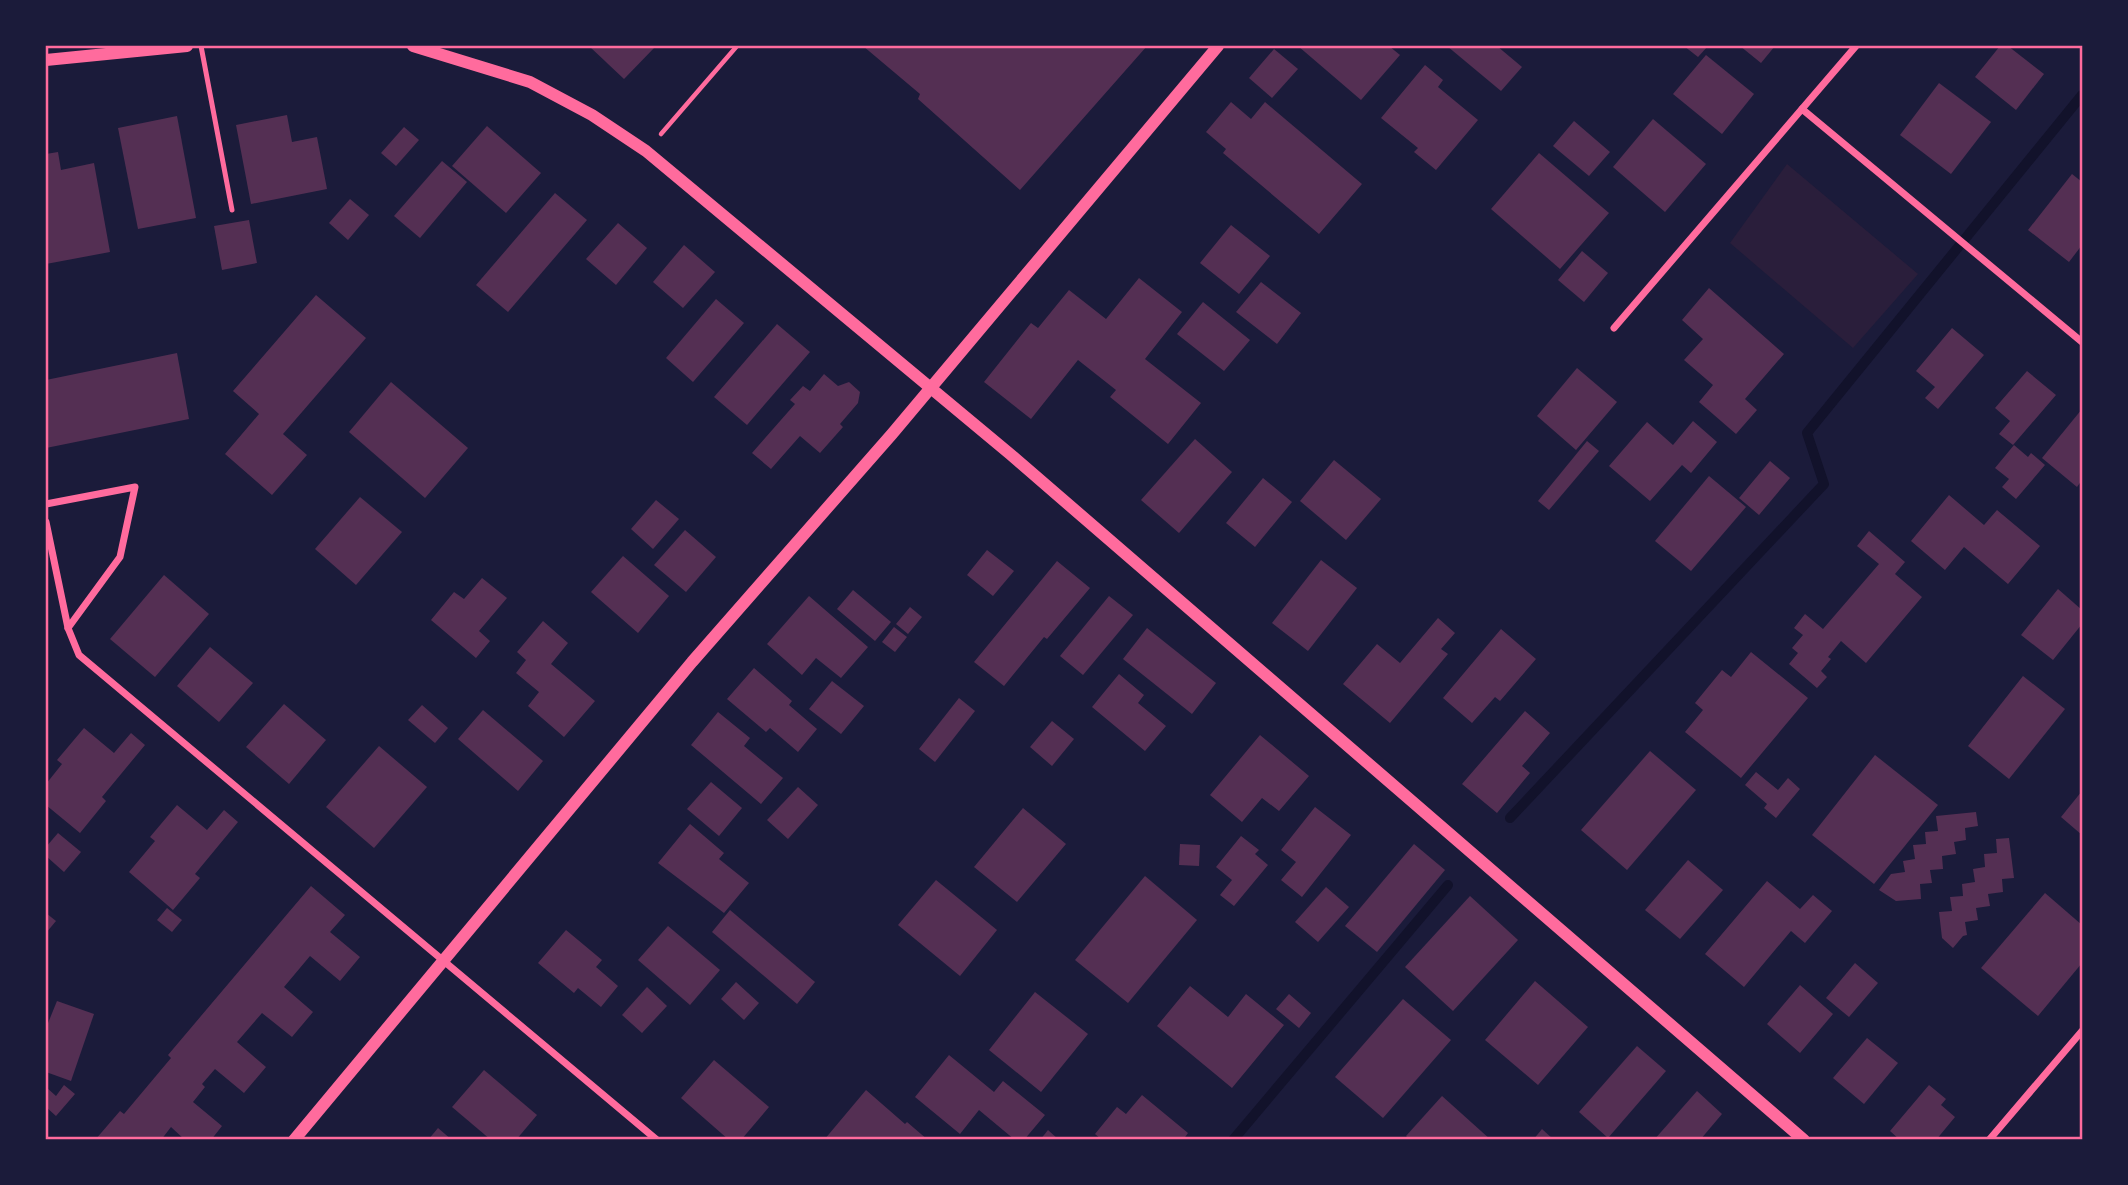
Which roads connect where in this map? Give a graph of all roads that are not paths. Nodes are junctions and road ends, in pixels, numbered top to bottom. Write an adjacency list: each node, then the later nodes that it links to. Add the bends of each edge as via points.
1 (187, 46): 6 (street)
2 (201, 46): 8 (lane)
3 (413, 46): 11 (street, via 530,82 592,115 646,151)
4 (1218, 46): 11 (street)
5 (1856, 46): 7 (street)
6 (46, 60)
7 (1802, 109): 9 (street); 10 (street)
8 (232, 210)
9 (1614, 328)
10 (2082, 342)
11 (930, 388): 15 (street, via 692,662); 19 (street)
12 (46, 504): 14 (street, via 135,487 120,558)
13 (46, 522): 14 (street)
14 (68, 628): 15 (street, via 79,655)
15 (443, 961): 17 (street); 18 (street)
16 (2082, 1031): 20 (street)
17 (294, 1139)
18 (657, 1139)
19 (1804, 1139)
20 (1989, 1139)

